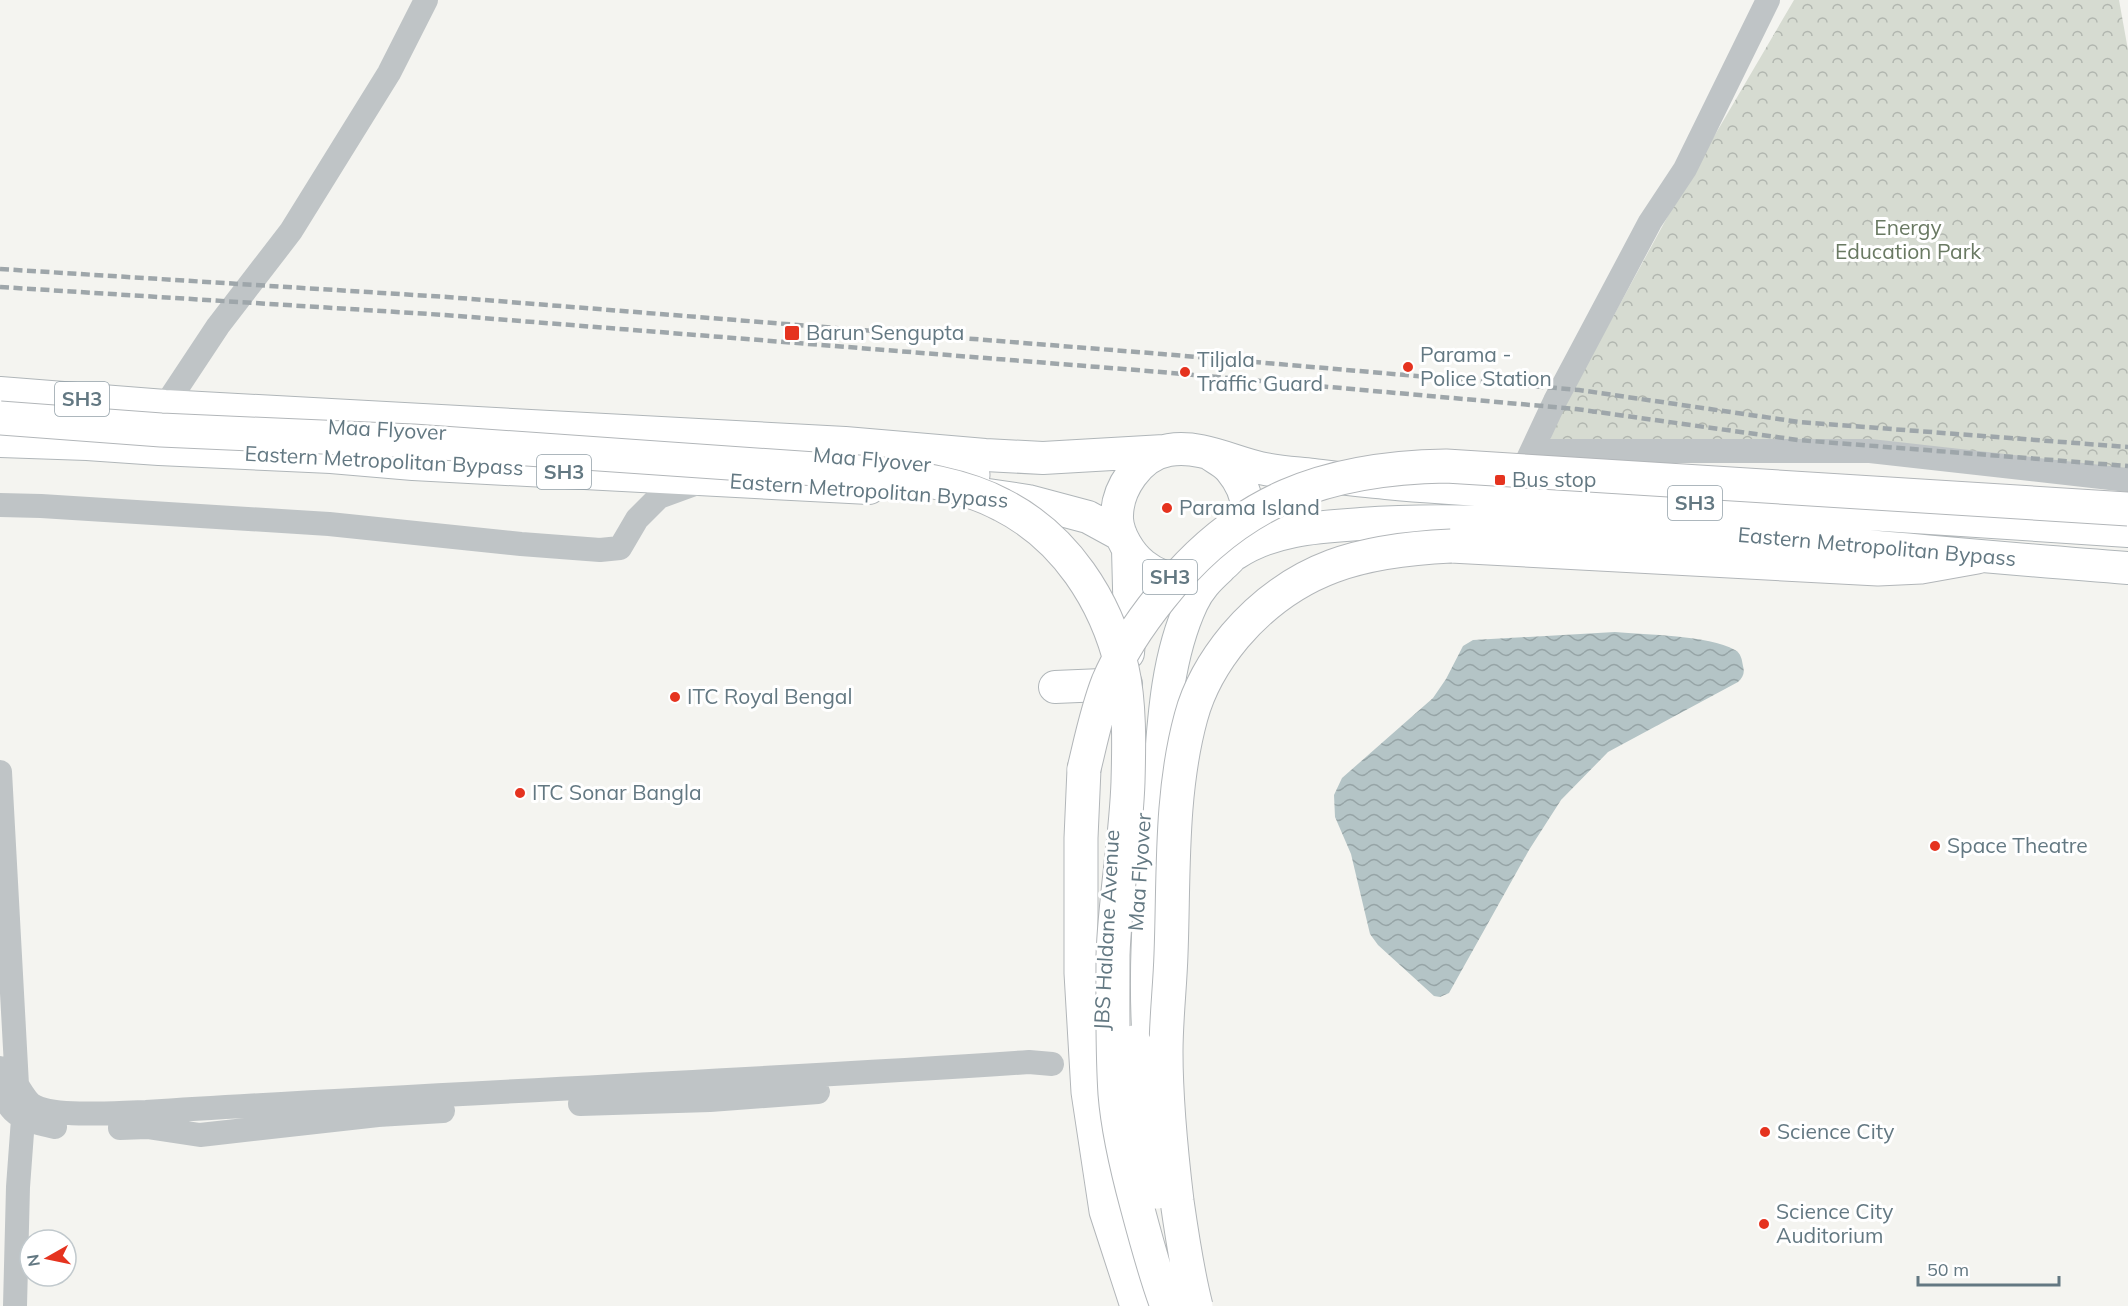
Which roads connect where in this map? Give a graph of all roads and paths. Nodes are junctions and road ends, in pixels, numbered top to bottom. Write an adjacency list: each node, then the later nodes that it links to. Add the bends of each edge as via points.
1 (426, 0): 5 (street, via 389,73 291,231 218,326)
2 (1768, 0): 9 (street, via 1685,169 1650,222 1555,401)
3 (0, 393): 5 (main road, SH3)
4 (0, 403): 30 (highway, Maa Flyover, bridge, via 161,417 916,460 973,475 1049,516 1102,570 1120,601 1132,628 1145,682 1146,788 1133,1027 1141,1114 1155,1184 1177,1265)
5 (165, 406): 8 (main road, SH3, via 845,443 1043,458)
6 (0, 418): 29 (highway, Maa Flyover, bridge, via 161,430 413,441 873,473 969,491 1002,504 1030,522 1052,539 1091,590 1123,670 1129,739 1113,954 1115,1095 1123,1153 1148,1251)
7 (0, 441): 12 (main road, Eastern Metropolitan Bypass / SH3)
8 (1164, 451): 10 (main road, SH3, via 1188,448); 17 (main road, SH3, via 1143,461 1128,479 1117,520)
9 (1533, 451): 11 (street, via 1870,451); 13 (street)
10 (1210, 454): 13 (main road, SH3, via 1262,468 1388,483); 19 (main road, SH3, via 1230,467 1243,486 1249,509 1246,533)
11 (2128, 480)
12 (702, 481): 14 (street, via 659,497 637,519 620,548 600,550 329,524); 17 (main road, Eastern Metropolitan Bypass / SH3, via 990,495 1088,517)
13 (1509, 491): 16 (main road, SH3)
14 (0, 505)
15 (2128, 509): 27 (highway, bridge, via 1416,466 1363,473 1297,492 1256,511 1220,535 1171,584 1124,651 1108,683 1084,770 1081,973 1088,1092 1106,1211)
16 (2128, 531)
17 (1125, 542): 19 (main road, SH3, via 1142,564 1160,575 1180,579 1201,577); 21 (main road, JBS Haldane Avenue, via 1130,626)
18 (1977, 557): 19 (main road, Eastern Metropolitan Bypass / SH3, via 1762,536 1453,520 1289,531 1253,542); 20 (main road, Eastern Metropolitan Bypass / SH3); 30 (highway, bridge, via 1921,567 1878,569 1461,546 1416,548 1340,563 1310,575 1268,602 1212,667 1192,715 1180,773 1166,1051 1167,1102 1183,1247)
19 (1227, 561): 31 (main road, JBS Haldane Avenue, via 1203,583 1191,604 1170,680 1147,957 1148,1043 1155,1099 1180,1215)
20 (2128, 568)
21 (1126, 684): 22 (main road); 28 (main road, JBS Haldane Avenue, via 1109,853 1101,1054 1121,1195)
22 (1055, 687)
23 (0, 772): 25 (street, via 17,1085)
24 (0, 1068): 25 (street, via 7,1104)
25 (27, 1111): 25 (street, via 41,1108 63,1113 146,1112 1029,1062 1052,1064 1036,1076 710,1100 378,1115 200,1135 147,1127 61,1129); 26 (street)
26 (10, 1293)
27 (1137, 1306)
28 (1157, 1306)
29 (1167, 1306)
30 (1195, 1306)
31 (1208, 1306)

